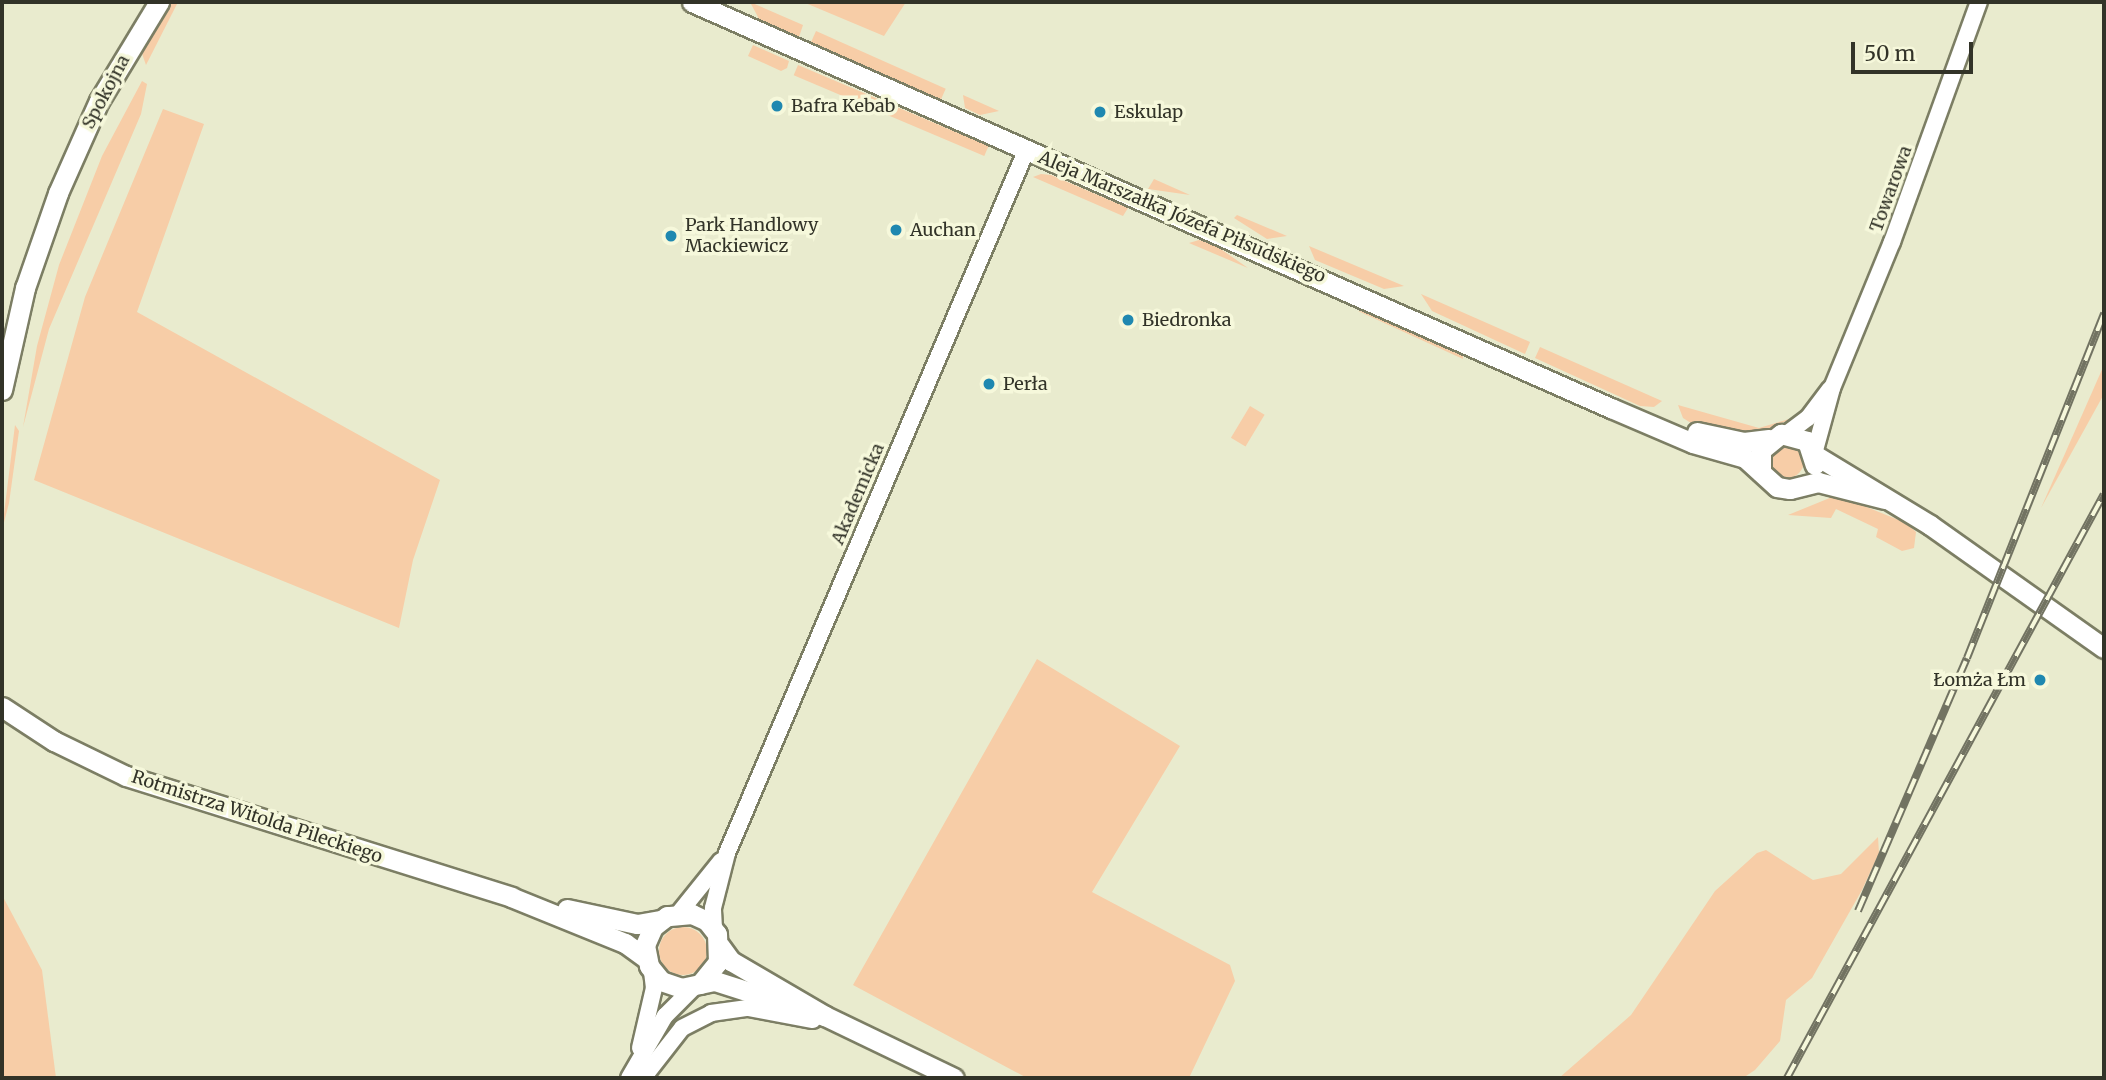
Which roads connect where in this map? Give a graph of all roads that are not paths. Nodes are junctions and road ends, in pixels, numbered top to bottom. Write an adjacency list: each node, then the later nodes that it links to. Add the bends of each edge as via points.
1 (159, 2): 6 (street, Spokojna, via 99,101 61,186 25,288)
2 (692, 2): 4 (street, Aleja Marszałka Józefa Piłsudskiego)
3 (1979, 2): 5 (street, Towarowa, via 1892,242)
4 (1026, 151): 7 (street, Aleja Marszałka Józefa Piłsudskiego); 15 (street, Akademicka)
5 (1832, 388): 8 (street, Towarowa, via 1808,418); 9 (street, Towarowa)
6 (2, 390)
7 (1671, 431): 8 (street, Aleja Marszałka Józefa Piłsudskiego, via 1744,442); 10 (street, Aleja Marszałka Józefa Piłsudskiego, via 1693,443 1745,458)
8 (1779, 436): 9 (street, Aleja Marszałka Józefa Piłsudskiego, via 1802,437); 10 (street, via 1759,457)
9 (1815, 455): 11 (street, via 1813,472); 12 (street, Aleja Marszałka Józefa Piłsudskiego)
10 (1761, 472): 11 (street, Aleja Marszałka Józefa Piłsudskiego, via 1770,484 1783,489)
11 (1805, 483): 12 (street, Aleja Marszałka Józefa Piłsudskiego, via 1823,483)
12 (1884, 499): 13 (street, Aleja Marszałka Józefa Piłsudskiego, via 1946,536)
13 (2104, 648)
14 (6, 707): 16 (street, Rotmistrza Witolda Pileckiego, via 126,776)
15 (727, 853): 17 (street, Akademicka); 19 (street, Akademicka, via 713,908)
16 (511, 897): 18 (street, Rotmistrza Witolda Pileckiego, via 637,924); 20 (street, Rotmistrza Witolda Pileckiego, via 625,943)
17 (679, 913): 18 (street); 19 (street, via 700,917)
18 (660, 920): 20 (street, via 647,939)
19 (717, 938): 21 (street, via 715,969); 22 (street, via 731,961)
20 (649, 965): 21 (street, via 674,987); 24 (street, via 654,988)
21 (699, 984): 22 (street, via 721,982); 24 (street, via 682,995)
22 (825, 1016): 23 (street)
23 (845, 1026): 26 (street, via 748,1008 711,1013 682,1028); 27 (street)
24 (637, 1058): 25 (street)
25 (629, 1078)
26 (643, 1078)
27 (954, 1078)

